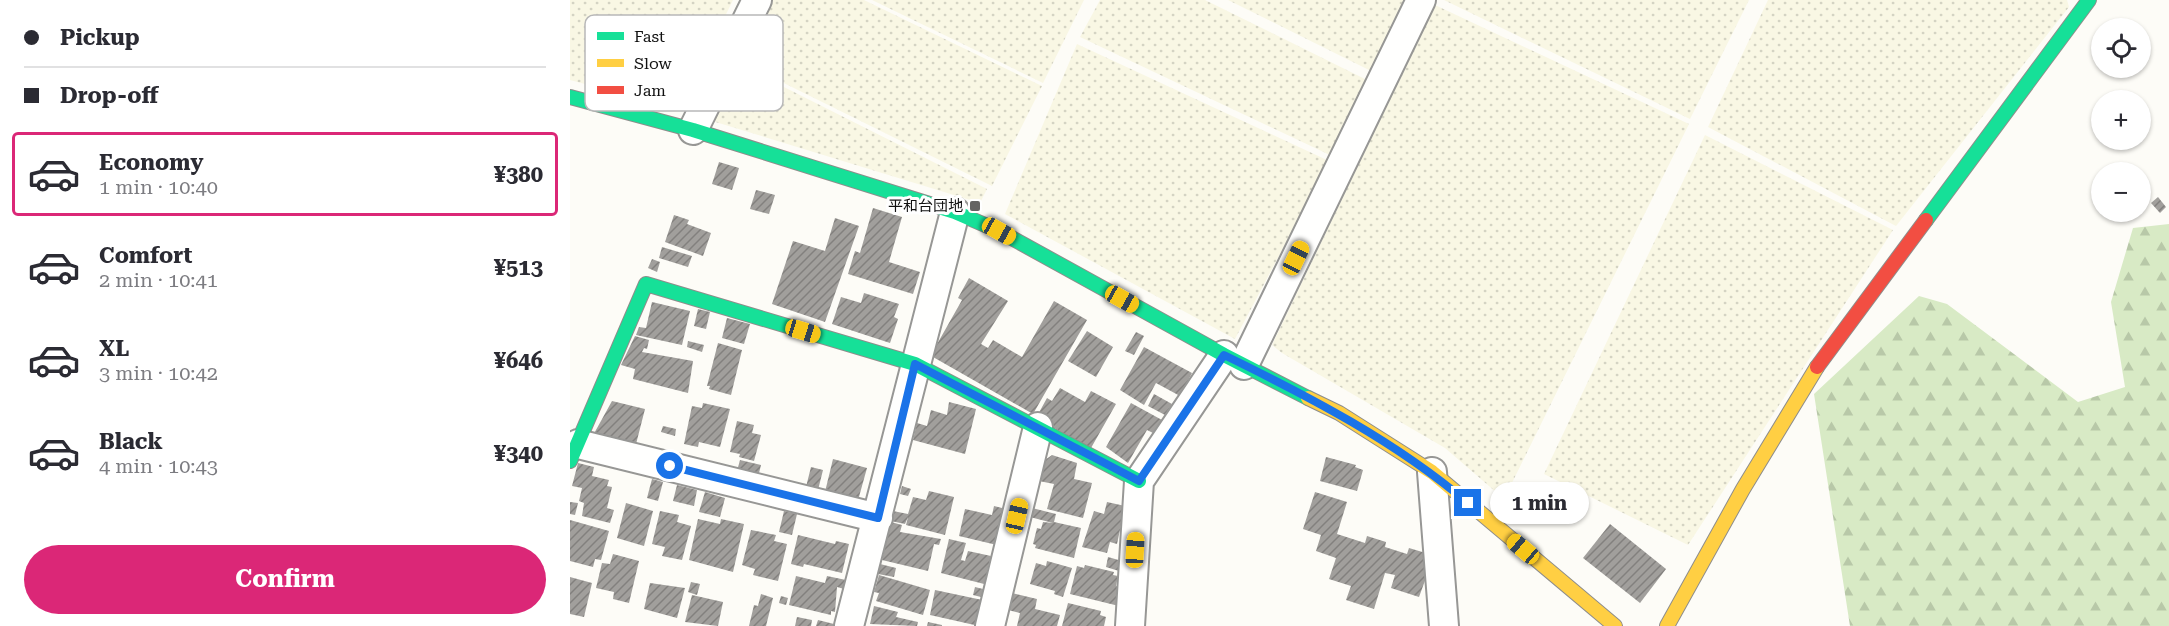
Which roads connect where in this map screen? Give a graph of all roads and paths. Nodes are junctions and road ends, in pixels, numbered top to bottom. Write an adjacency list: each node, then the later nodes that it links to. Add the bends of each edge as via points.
1 (758, 0): 4 (street)
2 (1421, 0): 11 (street)
3 (2089, 0): 23 (street, via 1822,359 1743,489)
4 (750, 15)
5 (570, 97): 6 (street)
6 (585, 101)
7 (622, 111): 9 (street)
8 (702, 111): 9 (street)
9 (693, 130): 10 (street)
10 (955, 212): 11 (street, via 999,231); 12 (street)
11 (1234, 360): 15 (street, via 1339,413); 16 (street)
12 (915, 364): 13 (street); 14 (street, via 646,284); 17 (street)
13 (1038, 427): 16 (street); 19 (street)
14 (574, 452): 17 (street)
15 (1432, 472): 21 (street); 22 (street)
16 (1139, 481): 20 (street)
17 (878, 518): 18 (street)
18 (849, 626)
19 (990, 626)
20 (1130, 626)
21 (1444, 626)
22 (1615, 626)
23 (1667, 626)

